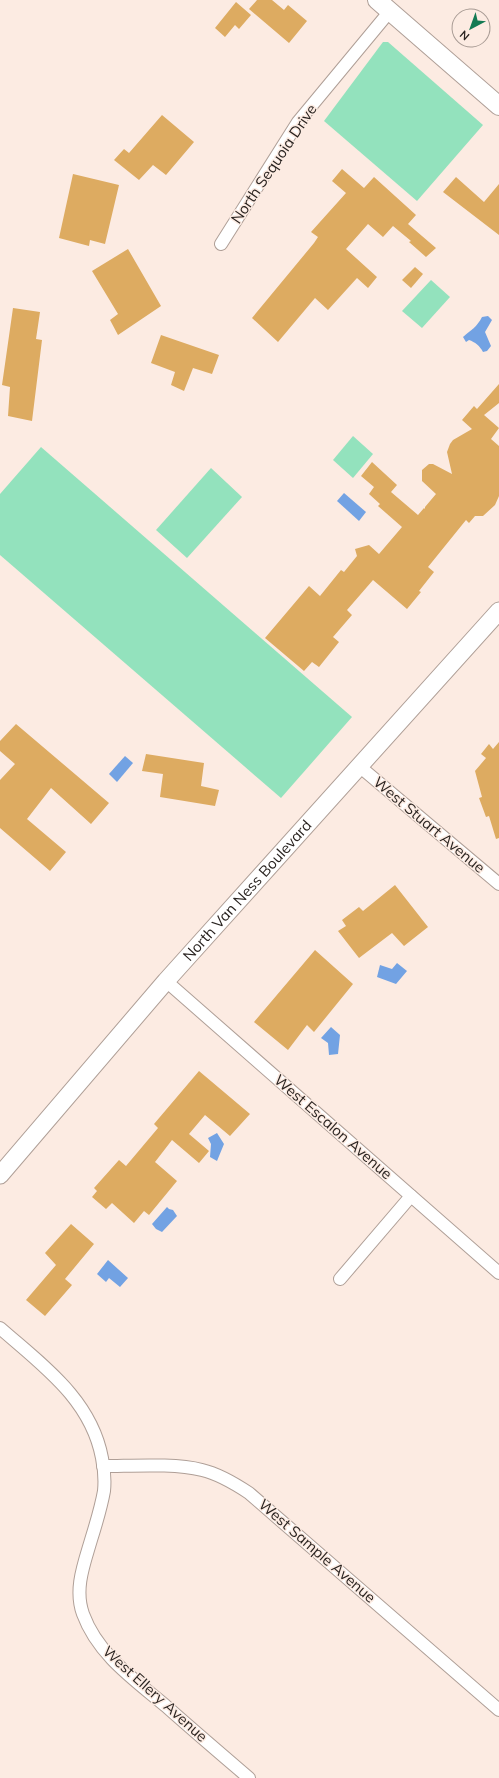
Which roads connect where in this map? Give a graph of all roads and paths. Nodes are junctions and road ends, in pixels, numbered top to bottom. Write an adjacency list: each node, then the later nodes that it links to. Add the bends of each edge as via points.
1 (384, 6): 2 (main road); 3 (street, North Sequoia Drive, via 298,122)
2 (499, 106)
3 (221, 244)
4 (499, 610): 5 (street, North Van Ness Boulevard)
5 (359, 766): 6 (street, West Stuart Avenue); 7 (street, North Van Ness Boulevard)
6 (499, 884)
7 (166, 981): 8 (street, North Van Ness Boulevard); 9 (street, West Escalon Avenue)
8 (0, 1175)
9 (411, 1196): 10 (street, West Escalon Avenue); 11 (street)
10 (499, 1273)
11 (340, 1279)
12 (0, 1328): 13 (street, West Ellery Avenue, via 71,1392 91,1425 100,1446)
13 (103, 1466): 14 (street, West Sample Avenue, via 184,1467 202,1470 249,1492); 15 (street, West Ellery Avenue, via 102,1502 80,1580 79,1596 90,1630 112,1660)
14 (499, 1710)
15 (249, 1778)

